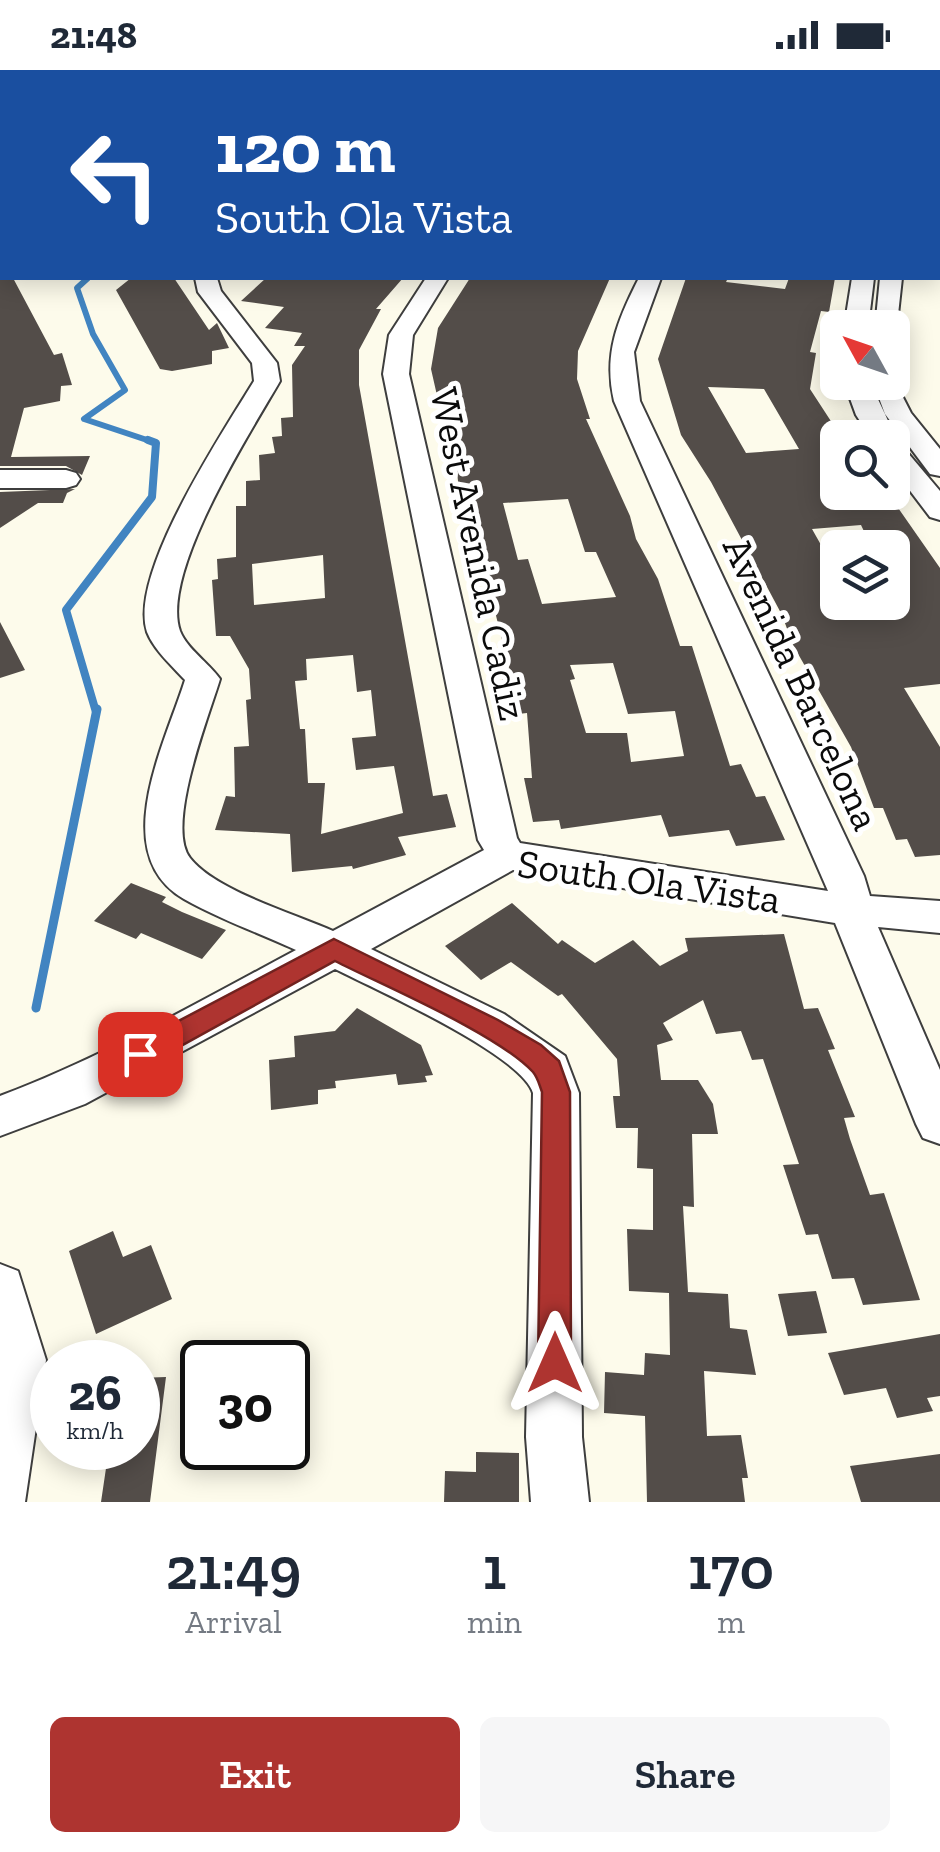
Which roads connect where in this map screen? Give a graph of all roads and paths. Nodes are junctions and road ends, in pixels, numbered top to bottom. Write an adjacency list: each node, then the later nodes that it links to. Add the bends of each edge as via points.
1 (207, 280): 19 (street, via 264,363 267,381 199,496 160,598 163,630 203,679 162,831 168,860 195,887)
2 (436, 280): 16 (street, West Avenida Cadiz, via 401,335 396,374 498,840)
3 (649, 280): 17 (street, Avenida Barcelona, via 622,340 618,372 627,401 844,876)
4 (863, 280): 6 (street)
5 (892, 280): 7 (street)
6 (859, 310)
7 (889, 310)
8 (863, 400): 9 (street, via 868,415)
9 (879, 420)
10 (910, 442): 11 (street)
11 (940, 468)
12 (910, 471): 15 (street)
13 (66, 479): 14 (street)
14 (2, 496)
15 (940, 511)
16 (508, 855): 17 (street, South Ola Vista); 19 (street, South Ola Vista)
17 (852, 910): 18 (street, South Ola Vista); 21 (street, Avenida Barcelona)
18 (940, 917)
19 (334, 949): 20 (street, South Ola Vista, via 87,1082); 24 (street, via 488,1027 549,1069 556,1092 554,1437)
20 (0, 1116)
21 (940, 1124)
22 (0, 1288): 23 (street, via 20,1360)
23 (0, 1492)
24 (560, 1502)

